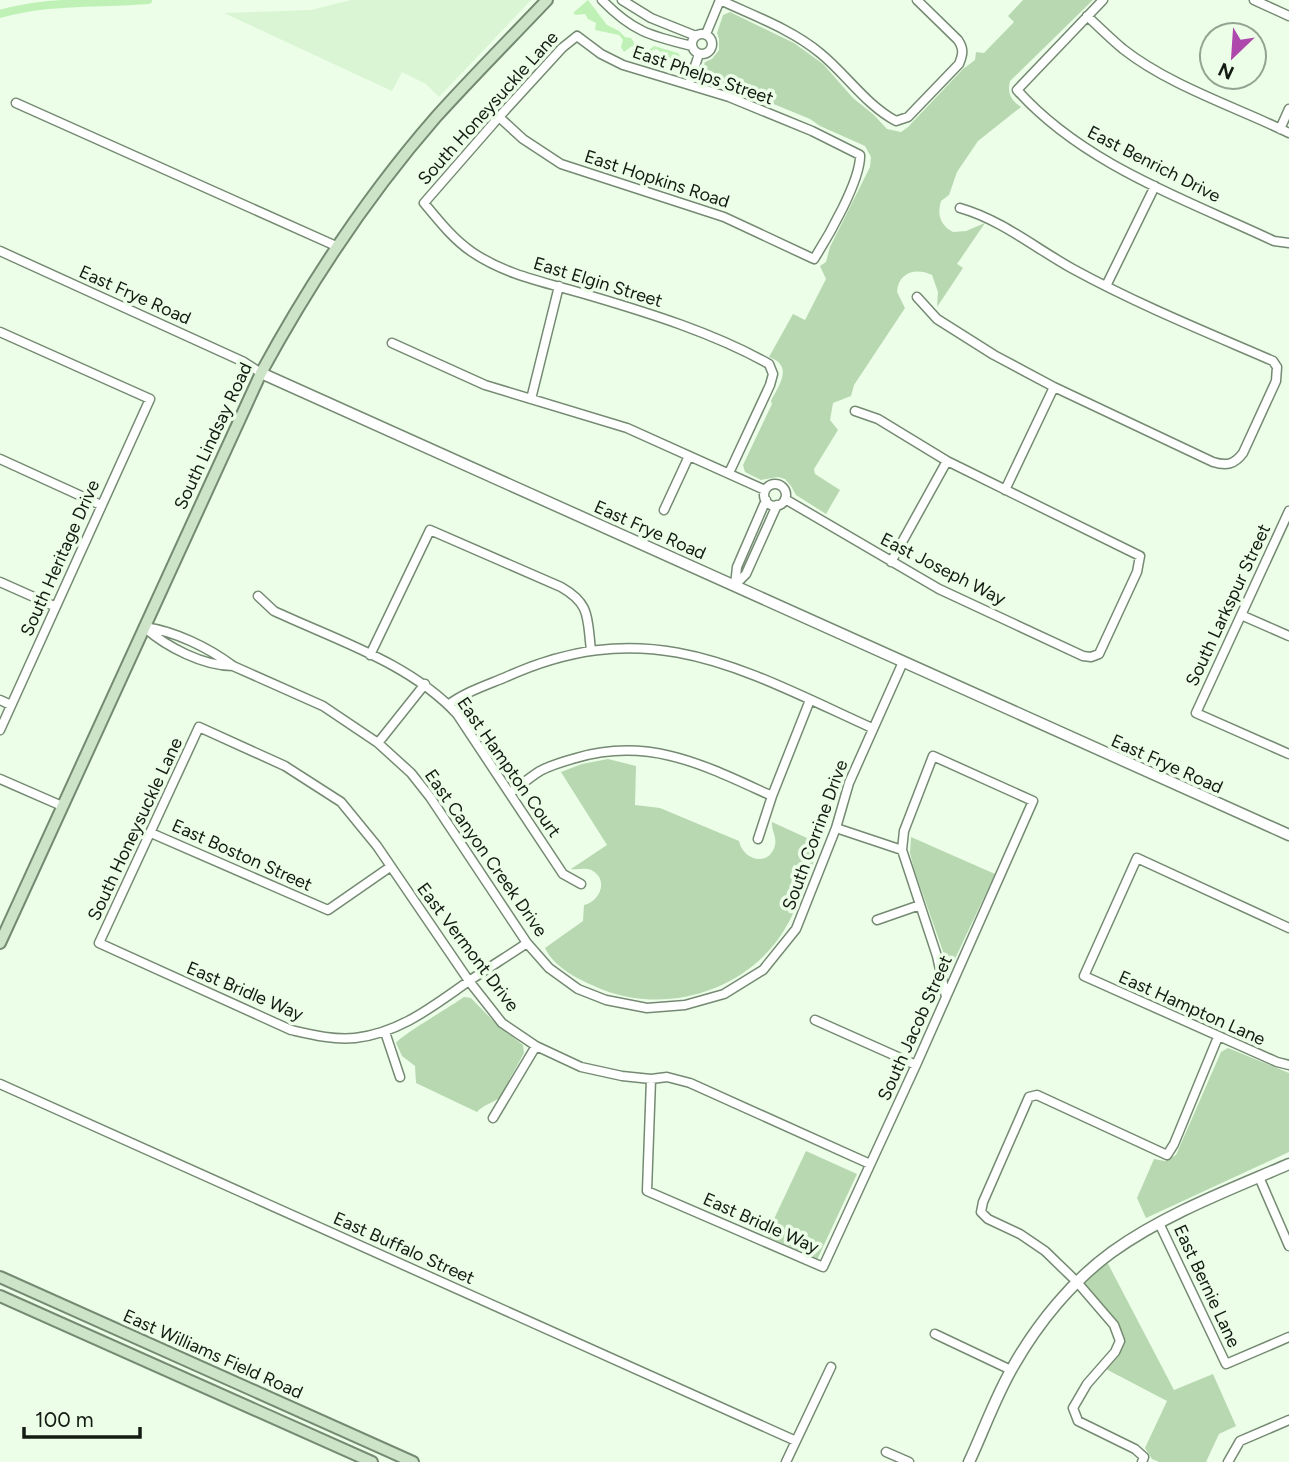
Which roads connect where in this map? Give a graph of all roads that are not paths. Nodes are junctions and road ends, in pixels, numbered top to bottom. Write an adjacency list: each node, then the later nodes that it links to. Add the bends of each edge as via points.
1 (547, 0): 27 (main road, South Lindsay Road, via 431,123)
2 (602, 0): 15 (street, via 635,29)
3 (622, 0): 14 (street)
4 (720, 0): 5 (street, via 806,42 896,121 908,117 963,55 958,40); 12 (street)
5 (917, 0)
6 (1103, 0): 10 (street)
7 (1254, 0): 9 (street)
8 (1283, 0): 9 (street)
9 (1278, 11): 11 (street)
10 (1087, 16): 21 (street, via 1124,50 1151,67); 23 (street, East Benrich Drive, via 1017,90 1080,145)
11 (1289, 16)
12 (706, 34): 14 (street); 16 (street, via 713,41 712,48)
13 (577, 36): 17 (street, East Phelps Street, via 623,65); 20 (street, South Honeysuckle Lane)
14 (696, 36): 15 (street)
15 (692, 46): 16 (street)
16 (699, 54): 17 (street)
17 (689, 84): 29 (street, East Phelps Street, via 812,131 860,155 858,173)
18 (16, 103): 27 (street)
19 (1289, 109): 21 (street)
20 (499, 117): 24 (street, South Honeysuckle Lane); 29 (street, East Hopkins Road, via 561,164 724,217)
21 (1280, 128): 22 (street)
22 (1289, 133)
23 (1155, 186): 26 (street, East Benrich Drive, via 1274,241); 31 (street)
24 (424, 203): 30 (street, East Elgin Street, via 472,253 515,274)
25 (960, 208): 31 (street, via 993,219)
26 (1289, 243)
27 (336, 246): 35 (main road, South Lindsay Road)
28 (0, 251): 35 (street, East Frye Road)
29 (814, 259)
30 (559, 286): 37 (street); 42 (street, East Elgin Street, via 681,325 769,365 774,374)
31 (1106, 286): 36 (street, via 1277,367 1276,381 1243,453 1231,464 1213,462)
32 (917, 297): 36 (street, via 937,319)
33 (0, 332): 46 (street, South Heritage Drive, via 150,399)
34 (393, 343): 37 (street, East Joseph Way, via 485,385)
35 (261, 373): 52 (street, East Frye Road); 56 (main road, South Lindsay Road)
36 (1054, 387): 43 (street)
37 (531, 399): 39 (street, East Joseph Way, via 627,428)
38 (855, 411): 41 (street, via 878,419)
39 (689, 456): 42 (street, East Joseph Way); 48 (street)
40 (0, 459): 46 (street)
41 (947, 461): 43 (street); 50 (street)
42 (729, 473): 44 (street, East Joseph Way)
43 (1004, 490): 50 (street, East Joseph Way, via 1140,556 1099,654 1083,656)
44 (766, 495): 45 (street, East Joseph Way, via 772,484 781,485); 47 (street, East Joseph Way); 52 (street, via 737,567)
45 (785, 499): 47 (street); 50 (street, East Joseph Way)
46 (101, 505): 54 (street, South Heritage Drive)
47 (777, 505): 52 (street, via 746,574)
48 (664, 510)
49 (1288, 514): 55 (street, South Larkspur Street)
50 (891, 562)
51 (0, 582): 54 (street)
52 (735, 586): 60 (street, East Frye Road)
53 (257, 596): 59 (street, East Hampton Court, via 274,611)
54 (54, 606): 64 (street, South Heritage Drive)
55 (1241, 615): 57 (street); 70 (street, South Larkspur Street, via 1196,713)
56 (144, 627): 69 (street, East Canyon Creek Drive, via 158,639 216,666 233,666 323,706); 74 (main road, South Lindsay Road)
57 (1289, 636)
58 (591, 650): 59 (street, via 578,597 430,530); 63 (street, via 624,646 710,658); 65 (street, via 533,664)
59 (370, 655): 61 (street, East Hampton Court)
60 (903, 663): 67 (street, South Corrine Drive); 77 (street, East Frye Road)
61 (425, 684): 65 (street, East Hampton Court); 69 (street)
62 (0, 700): 64 (street)
63 (810, 700): 67 (street); 73 (street)
64 (11, 705): 68 (street, South Heritage Drive)
65 (448, 705): 72 (street, East Hampton Court)
66 (199, 727): 76 (street, South Honeysuckle Lane); 80 (street, East Vermont Drive, via 285,766 341,802)
67 (872, 728): 75 (street, South Corrine Drive)
68 (0, 730)
69 (378, 743): 87 (street, East Canyon Creek Drive, via 430,797)
70 (1289, 754)
71 (0, 779): 74 (street)
72 (510, 793): 73 (street, via 552,766 597,752 633,750 667,753 700,763); 81 (street, East Hampton Court, via 563,874)
73 (772, 796): 78 (street)
74 (62, 806): 85 (main road, South Lindsay Road)
75 (836, 828): 79 (street); 90 (street, South Corrine Drive, via 796,929 763,970 724,994)
76 (151, 833): 80 (street, East Boston Street, via 328,910); 86 (street, South Honeysuckle Lane)
77 (1289, 835)
78 (758, 839)
79 (902, 850): 82 (street); 89 (street, South Jacob Street, via 904,831 933,756 1033,801)
80 (390, 867): 88 (street, East Vermont Drive)
81 (581, 884)
82 (920, 905): 83 (street); 89 (street)
83 (877, 920)
84 (1289, 928): 93 (street, East Hampton Lane, via 1137,858 1084,976)
85 (0, 943)
86 (99, 943): 92 (street, East Bridle Way, via 292,1030 324,1038)
87 (527, 943): 88 (street, East Bridle Way); 90 (street, East Canyon Creek Drive, via 568,983 588,993 647,1007)
88 (469, 981): 92 (street, East Bridle Way, via 415,1019); 94 (street, East Vermont Drive, via 502,1023)
89 (946, 997): 95 (street, South Jacob Street)
90 (685, 1005)
91 (815, 1020): 95 (street)
92 (385, 1032): 97 (street)
93 (1218, 1037): 96 (street, East Hampton Lane); 108 (street, via 1167,1155 1037,1095 1029,1097 981,1212 1045,1251)
94 (536, 1046): 98 (street, East Vermont Drive, via 581,1067); 100 (street)
95 (916, 1065): 101 (street, South Jacob Street)
96 (1289, 1065)
97 (400, 1077)
98 (651, 1079): 101 (street, East Vermont Drive, via 667,1077 690,1083); 106 (street, East Bridle Way, via 647,1191)
99 (0, 1084): 115 (street, East Buffalo Street)
100 (493, 1118)
101 (870, 1164): 106 (street, South Jacob Street)
102 (1289, 1164): 103 (street)
103 (1259, 1177): 104 (street); 105 (street)
104 (1159, 1223): 108 (street, via 1111,1252); 111 (street, East Bernie Lane, via 1226,1364)
105 (1289, 1246)
106 (823, 1267)
107 (0, 1277): 119 (main road, East Williams Field Road)
108 (1077, 1282): 113 (street, via 1039,1326); 117 (street, via 1114,1325 1120,1341 1073,1408 1078,1421 1136,1449)
109 (0, 1296): 118 (main road, East Williams Field Road)
110 (935, 1335): 113 (street)
111 (1289, 1337)
112 (831, 1367): 115 (street)
113 (1011, 1370): 122 (street)
114 (1289, 1420): 123 (street, via 1240,1441)
115 (796, 1441): 120 (street)
116 (886, 1452): 121 (street)
117 (1143, 1459)
118 (372, 1462)
119 (413, 1462)
120 (786, 1462)
121 (909, 1462)
122 (969, 1462)
123 (1228, 1462)

